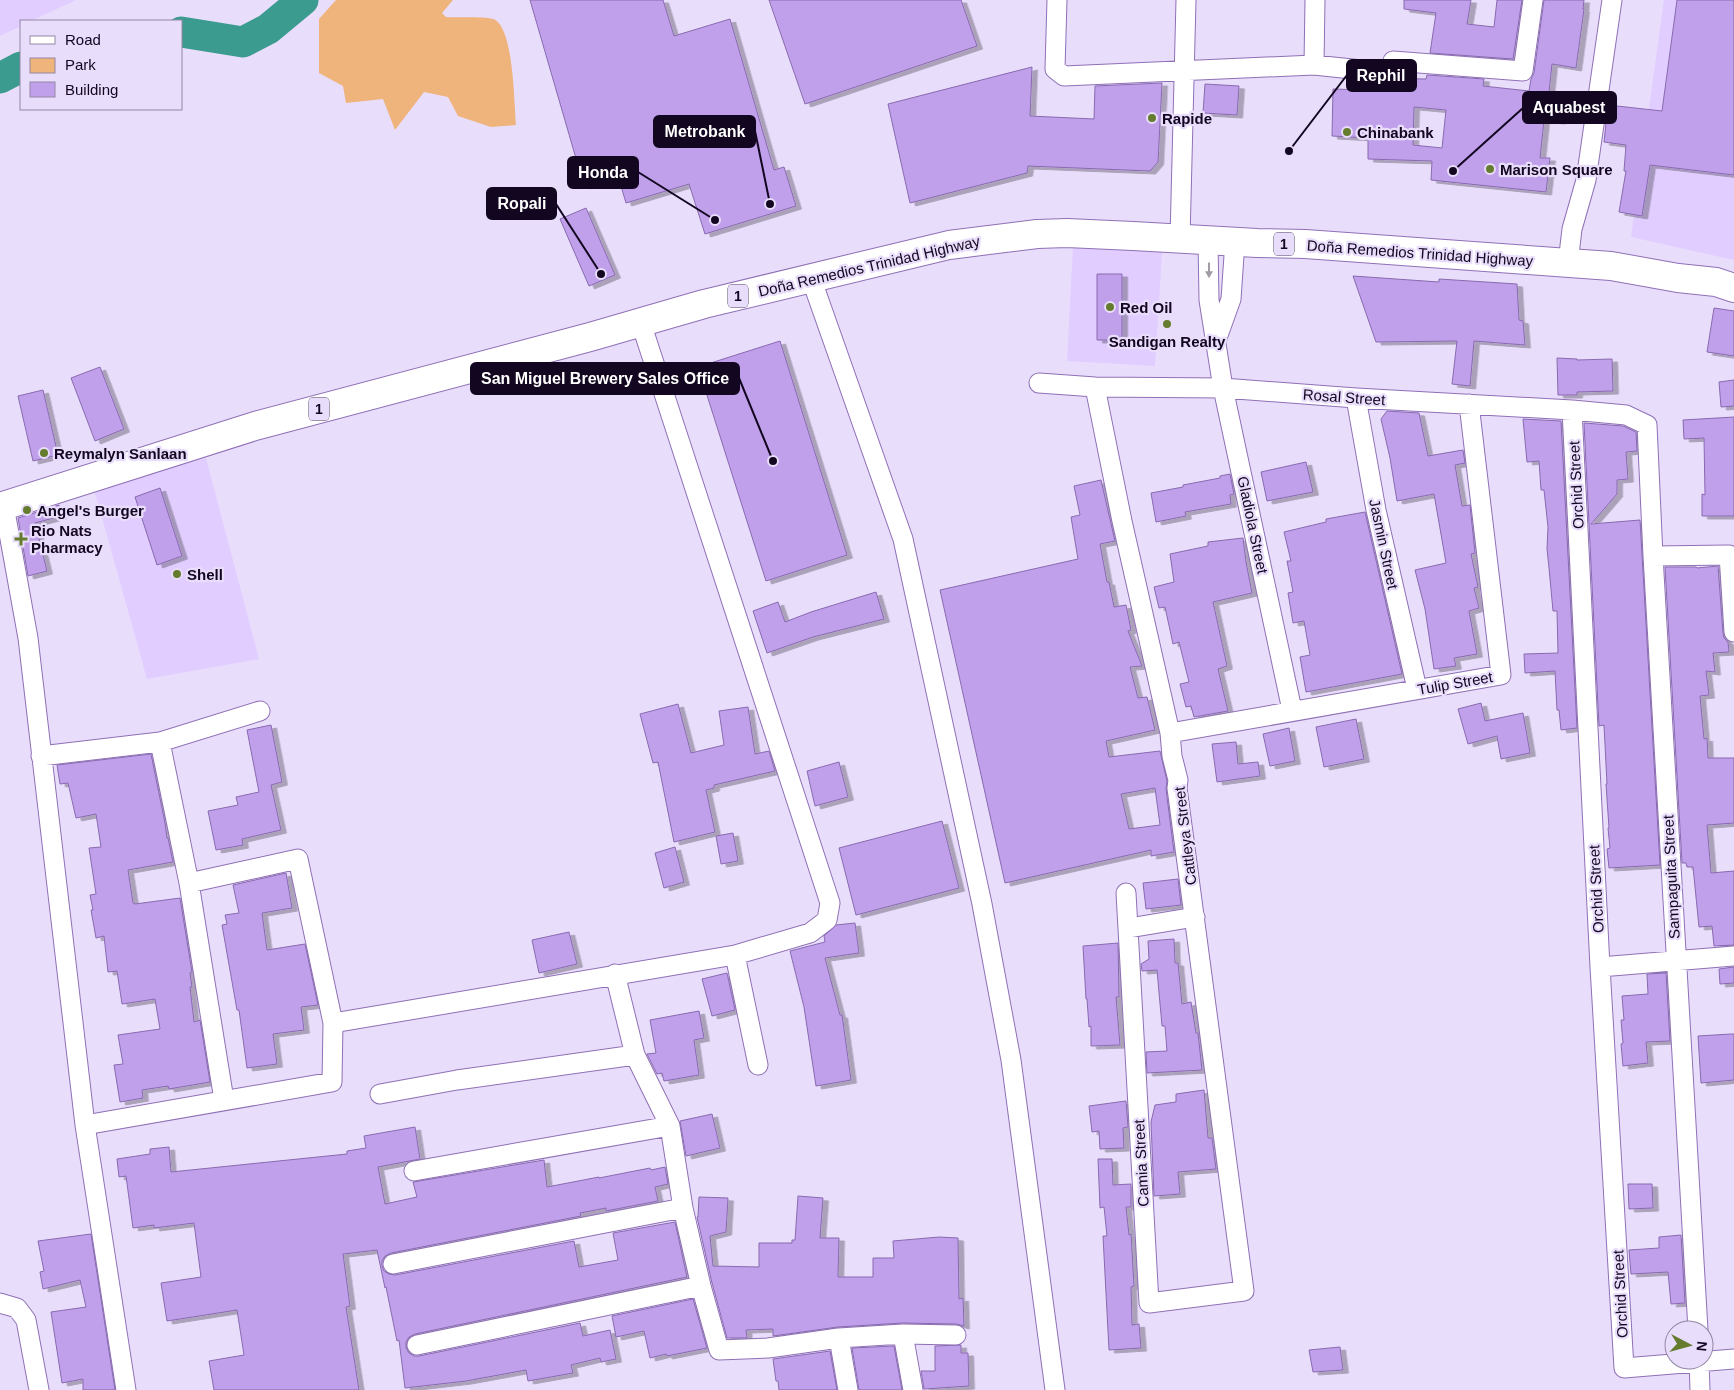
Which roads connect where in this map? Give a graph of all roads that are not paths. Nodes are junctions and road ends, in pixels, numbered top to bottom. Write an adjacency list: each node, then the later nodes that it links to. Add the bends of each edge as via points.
1 (1057, 0): 8 (street, via 1055,69 1064,76)
2 (1186, 0): 8 (street)
3 (1315, 0): 7 (street)
4 (1533, 0): 6 (street, via 1523,71)
5 (1612, 0): 13 (street, via 1586,180 1572,230)
6 (1393, 61)
7 (1314, 65): 8 (street); 9 (street)
8 (1184, 71): 10 (street)
9 (1371, 71)
10 (1180, 239): 11 (highway, Doña Remedios Trinidad Highway / 1); 14 (highway, Doña Remedios Trinidad Highway / 1, via 1037,234 949,245)
11 (1208, 241): 12 (highway, Doña Remedios Trinidad Highway / 1); 17 (street, Gladiola Street, one-way to 17, via 1209,300)
12 (1235, 242): 13 (highway, Doña Remedios Trinidad Highway / 1); 17 (street, Gladiola Street, via 1231,299)
13 (1568, 263): 15 (highway, Doña Remedios Trinidad Highway / 1, via 1610,266 1716,282)
14 (811, 278): 16 (highway, Doña Remedios Trinidad Highway / 1); 69 (street, via 903,539 982,904 1011,1060)
15 (1734, 288)
16 (641, 322): 25 (highway, Doña Remedios Trinidad Highway / 1, via 255,426); 38 (street, via 830,903 827,920 810,934)
17 (1216, 340): 20 (street, Gladiola Street)
18 (1039, 383): 19 (street, Rosal Street)
19 (1095, 387): 20 (street, Rosal Street); 31 (street, Cattleya Street)
20 (1223, 388): 21 (street, Rosal Street); 29 (street, Gladiola Street)
21 (1356, 398): 22 (street, Rosal Street); 28 (street, Jasmin Street, via 1376,510)
22 (1469, 404): 23 (street, Rosal Street); 28 (street, Tulip Street, via 1501,675)
23 (1572, 410): 24 (street, Rosal Street, via 1626,415); 41 (street, Orchid Street)
24 (1647, 425): 26 (street, Sampaguita Street)
25 (2, 507): 33 (street, via 28,638)
26 (1653, 556): 27 (street, via 1729,555); 40 (street, Sampaguita Street)
27 (1734, 632)
28 (1417, 689): 29 (street, Tulip Street)
29 (1292, 710): 31 (street, Tulip Street)
30 (260, 711): 32 (street)
31 (1170, 733): 36 (street, Cattleya Street)
32 (160, 742): 33 (street); 34 (street)
33 (41, 756): 48 (street)
34 (189, 883): 43 (street, via 298,859); 47 (street)
35 (1126, 894): 37 (street, Camia Street)
36 (1194, 917): 37 (street); 54 (street, Cattleya Street)
37 (1129, 928): 54 (street, Camia Street, via 1149,1303)
38 (735, 955): 42 (street); 45 (street)
39 (1734, 956): 40 (street)
40 (1676, 961): 41 (street); 56 (street, Sampaguita Street)
41 (1600, 967): 63 (street, Orchid Street, via 1624,1368)
42 (615, 974): 43 (street); 44 (street)
43 (333, 1023): 47 (street, via 332,1082)
44 (635, 1055): 46 (street); 49 (street)
45 (758, 1065)
46 (380, 1094)
47 (224, 1100): 48 (street)
48 (85, 1125): 66 (street)
49 (670, 1126): 50 (street); 51 (street)
50 (414, 1171)
51 (683, 1208): 52 (street); 53 (street)
52 (393, 1264)
53 (701, 1286): 59 (street, via 719,1350 768,1348); 60 (street)
54 (1244, 1291)
55 (0, 1303): 65 (street, via 17,1308 26,1320)
56 (1697, 1320)
57 (903, 1334): 58 (street); 59 (street); 68 (street)
58 (956, 1335)
59 (838, 1338): 67 (street)
60 (417, 1345)
61 (1734, 1359): 62 (street)
62 (1714, 1360)
63 (1664, 1364)
64 (1699, 1370): 70 (street)
65 (39, 1390)
66 (126, 1390)
67 (848, 1390)
68 (913, 1390)
69 (1055, 1390)
70 (1700, 1390)

